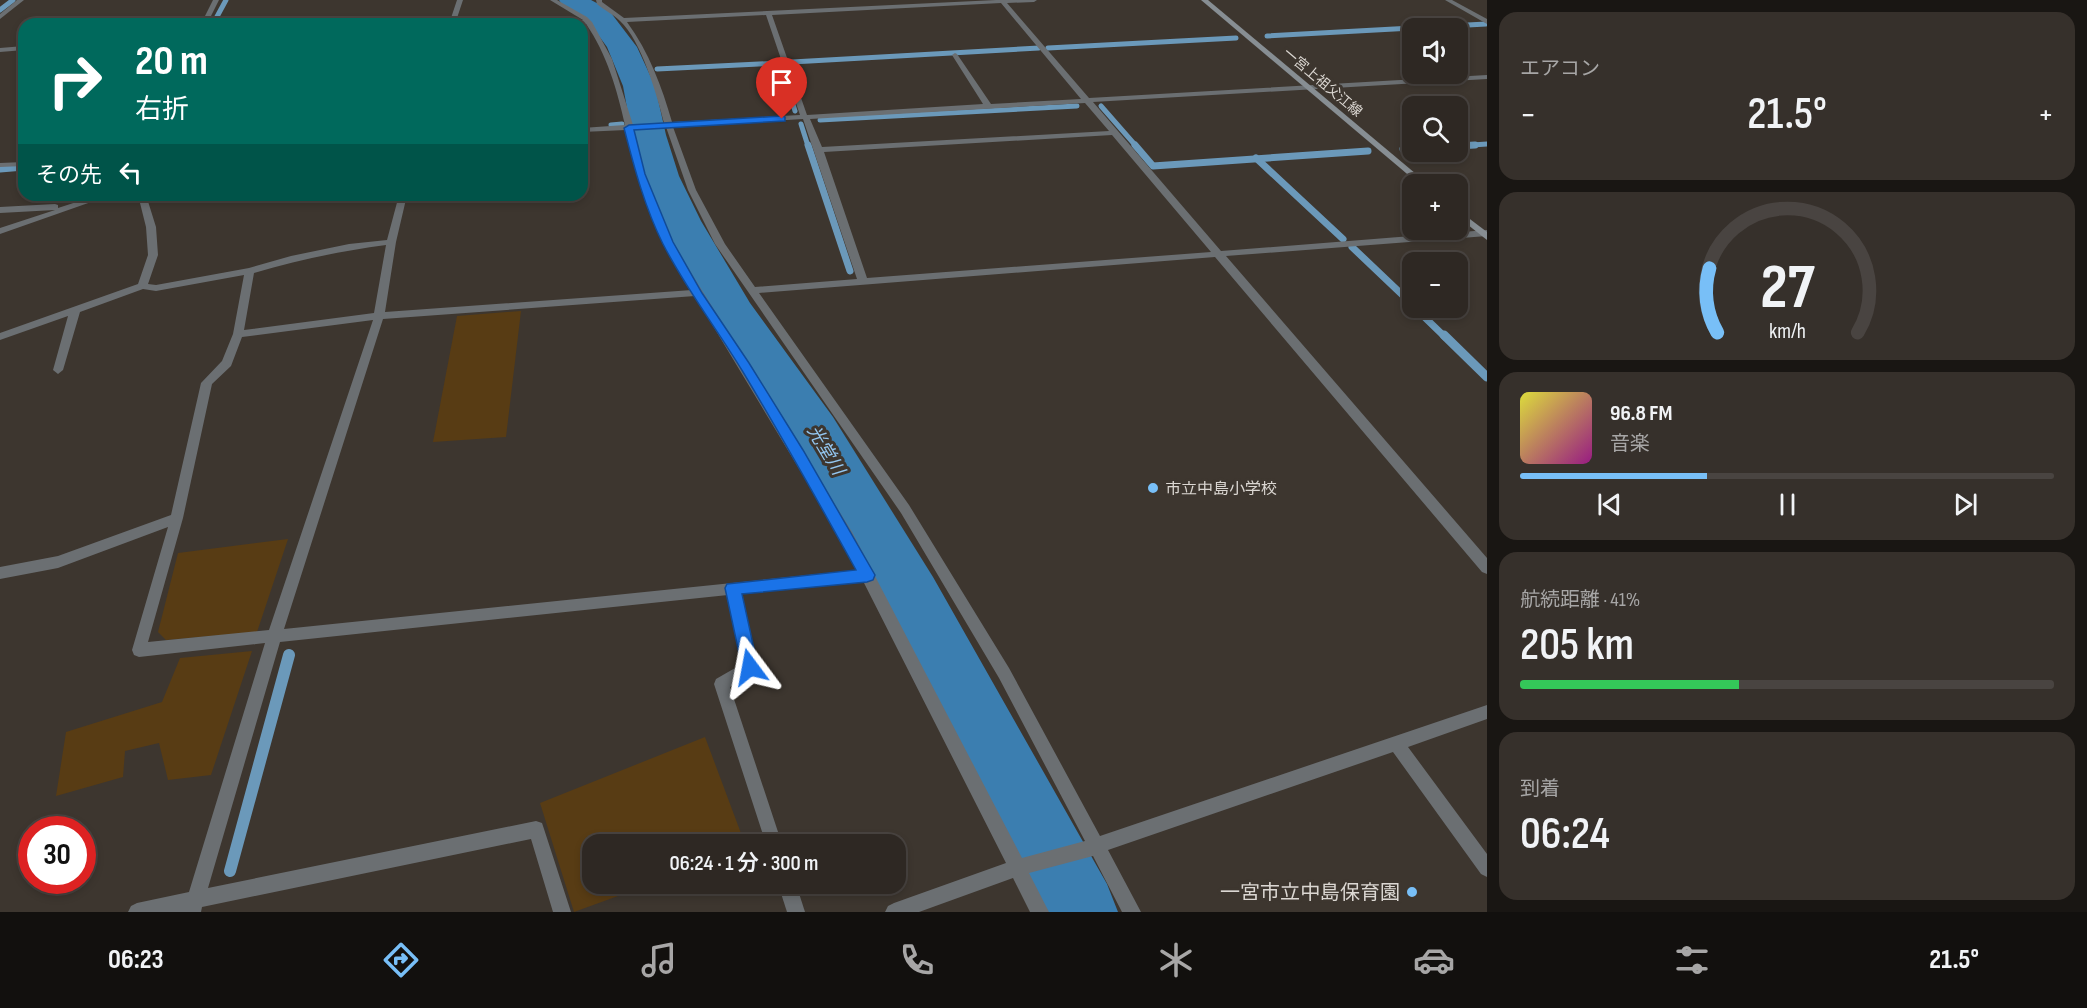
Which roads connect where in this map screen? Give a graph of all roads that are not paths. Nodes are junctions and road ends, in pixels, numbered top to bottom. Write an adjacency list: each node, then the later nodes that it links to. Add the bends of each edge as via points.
1 (21, 0): 13 (street)
2 (216, 0): 14 (street)
3 (460, 0): 15 (street)
4 (553, 0): 16 (street)
5 (830, 0): 11 (street)
6 (1034, 0): 10 (street)
7 (1204, 0): 24 (main road, 一宮上祖父江線)
8 (1448, 0): 19 (street)
9 (597, 1): 17 (street)
10 (1002, 1): 11 (street); 25 (street)
11 (835, 10): 12 (street)
12 (768, 13): 17 (street); 27 (street)
13 (0, 17)
14 (207, 18)
15 (454, 18)
16 (582, 18)
17 (623, 20): 28 (street, via 647,61)
18 (589, 22): 29 (street, via 609,59)
19 (1487, 22)
20 (18, 48): 21 (street)
21 (0, 50)
22 (955, 55): 26 (street)
23 (1487, 77): 24 (street)
24 (1308, 87): 25 (street); 35 (main road, 一宮上祖父江線)
25 (1087, 102): 26 (street); 31 (street)
26 (989, 107): 27 (street)
27 (805, 117): 28 (street); 32 (street)
28 (667, 126): 29 (street); 49 (street, via 705,217)
29 (630, 127): 30 (street); 50 (street, via 641,174 668,242)
30 (588, 130)
31 (1113, 133): 32 (street); 45 (street)
32 (819, 150): 47 (street)
33 (18, 164): 34 (street)
34 (0, 165)
35 (1412, 174)
36 (86, 201): 39 (street)
37 (144, 201): 48 (street, via 153,255)
38 (401, 201): 44 (street)
39 (69, 206): 40 (street); 42 (street)
40 (0, 210)
41 (1468, 221): 43 (main road)
42 (0, 231)
43 (1486, 235): 45 (street)
44 (391, 242): 46 (street, via 349,247); 52 (street)
45 (1217, 253): 47 (street); 57 (street)
46 (250, 271): 48 (street, via 156,288); 53 (street)
47 (863, 281): 49 (street)
48 (142, 286): 51 (street)
49 (752, 290): 65 (street, via 905,509 1004,674)
50 (696, 293): 52 (street); 59 (street, via 799,454)
51 (75, 310): 54 (street); 55 (street)
52 (379, 316): 53 (street); 61 (street)
53 (238, 334): 56 (street, via 226,363 207,383)
54 (0, 337)
55 (58, 370)
56 (177, 518): 58 (street, via 58,562); 61 (street, via 139,650)
57 (1487, 568)
58 (0, 573)
59 (867, 575): 60 (street); 66 (street)
60 (733, 588): 61 (street); 64 (street, via 750,667 721,684)
61 (274, 638): 69 (street)
62 (1487, 712): 63 (street)
63 (1396, 743): 65 (street); 67 (street)
64 (771, 834)
65 (1092, 847): 66 (street); 75 (street)
66 (1019, 867): 73 (street); 74 (street)
67 (1487, 868)
68 (790, 894): 72 (street)
69 (194, 906): 70 (street); 71 (street, via 536,829)
70 (137, 912)
71 (562, 912)
72 (796, 912)
73 (894, 912)
74 (1040, 912)
75 (1132, 912)

